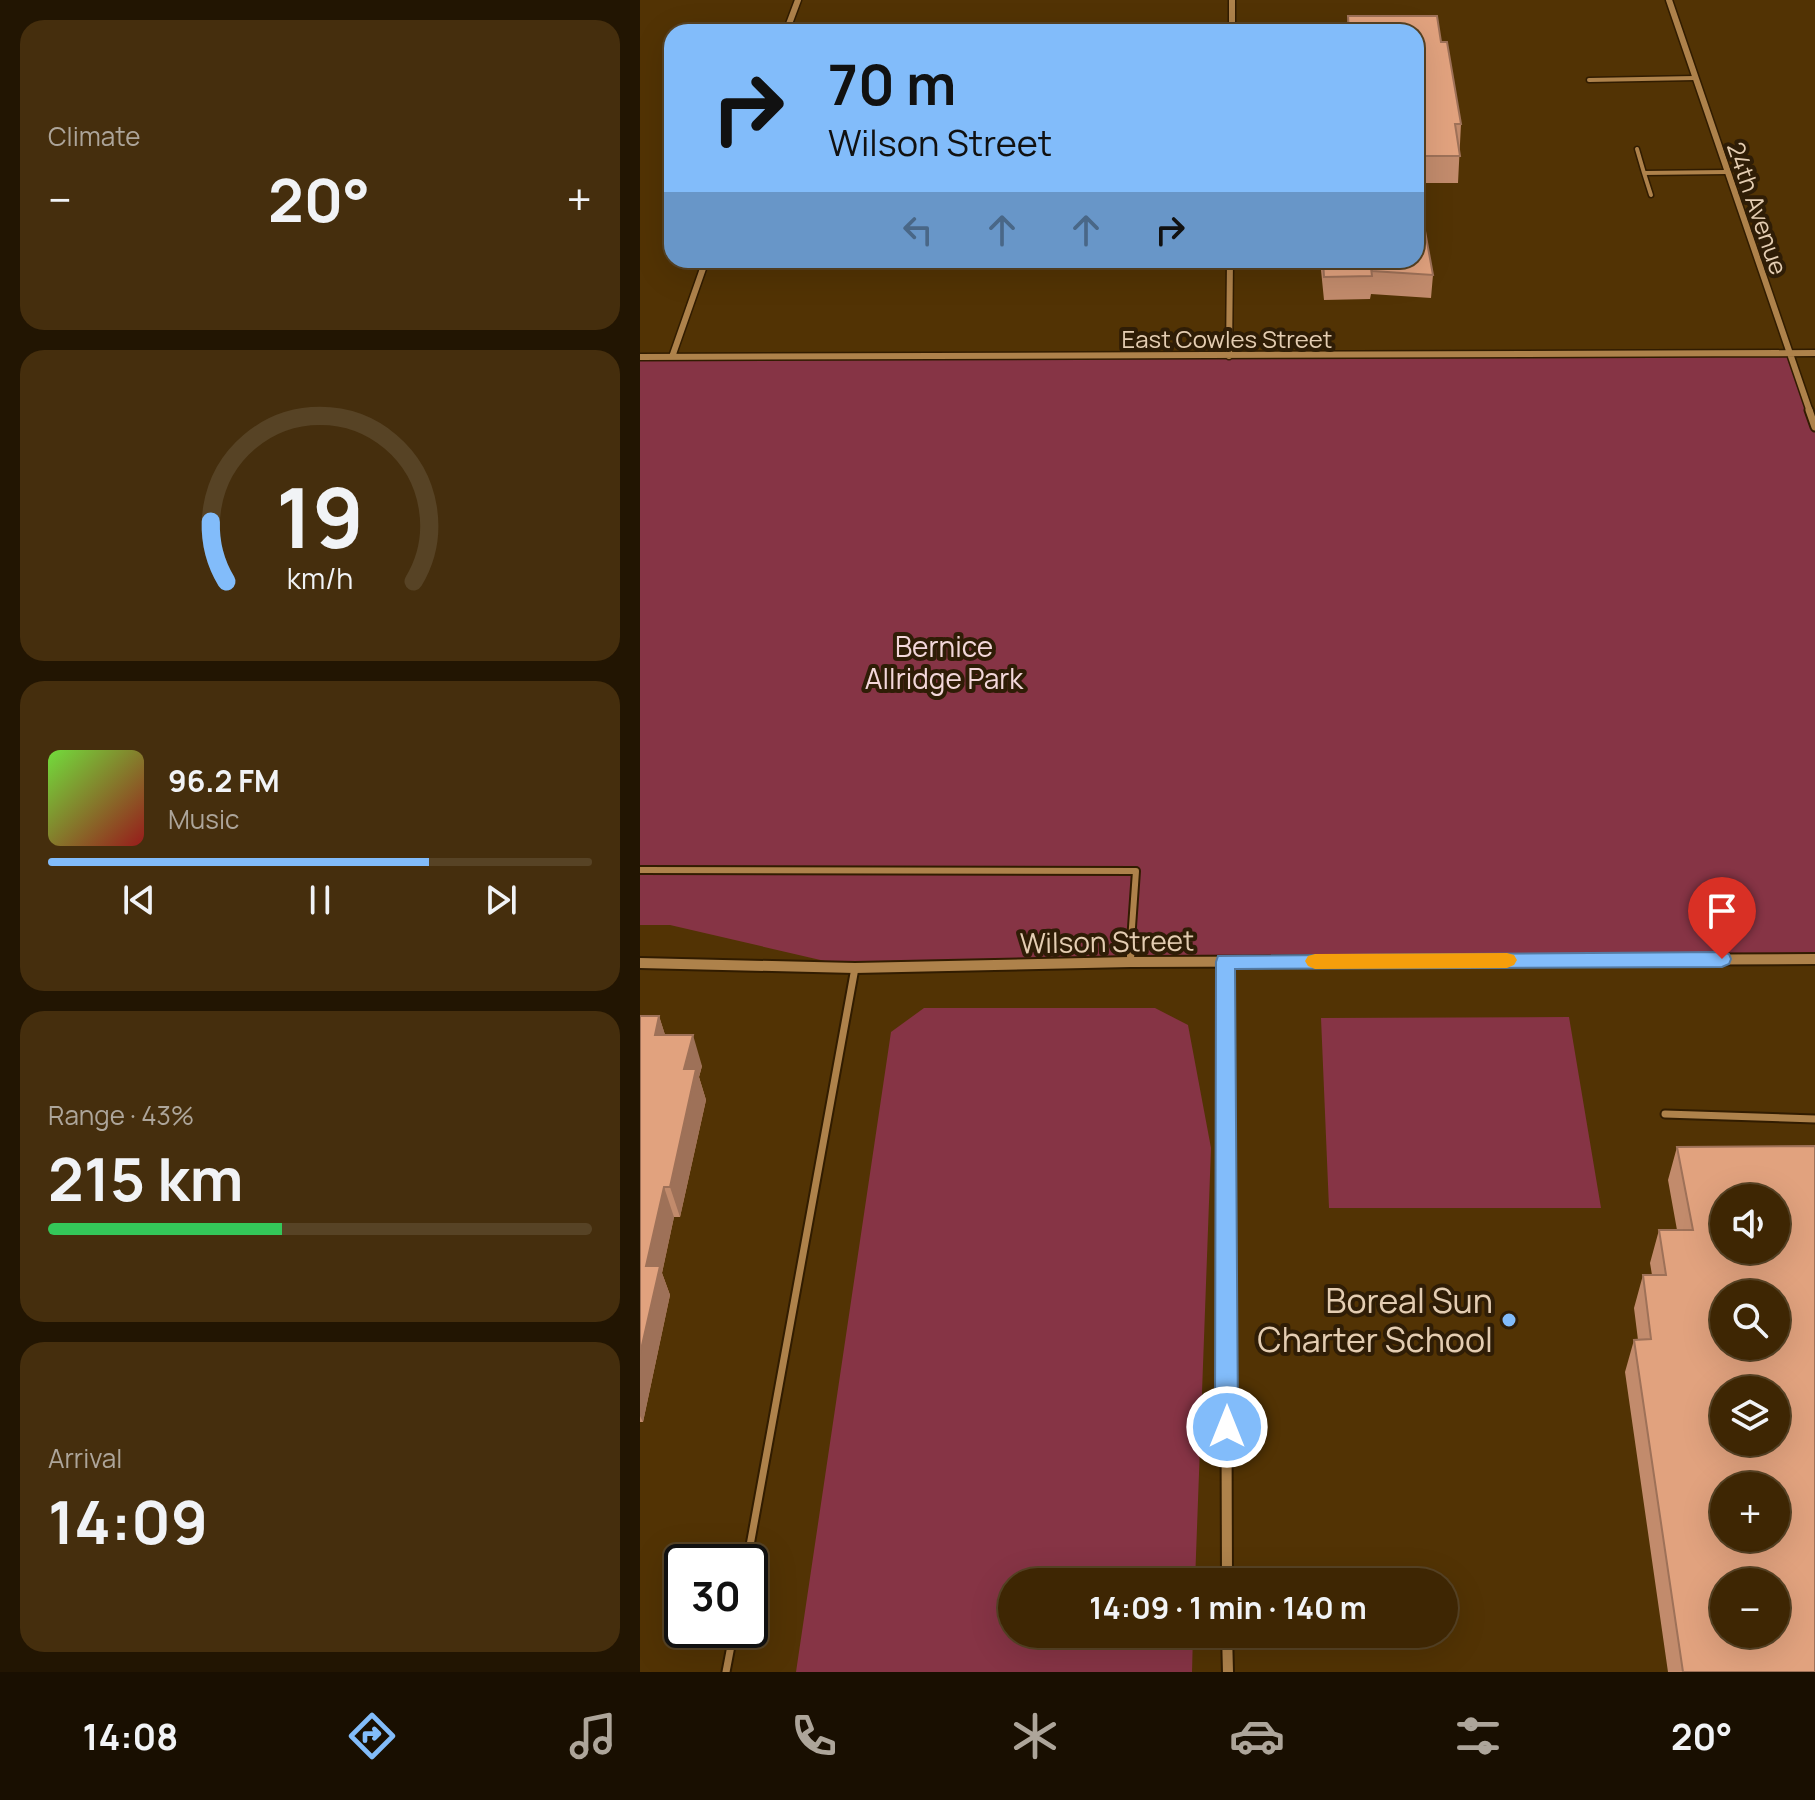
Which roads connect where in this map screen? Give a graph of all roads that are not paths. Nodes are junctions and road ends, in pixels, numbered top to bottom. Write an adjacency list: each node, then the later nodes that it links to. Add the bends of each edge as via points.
1 (798, 0): 4 (street)
2 (1232, 0): 5 (street)
3 (1669, 0): 6 (street, 24th Avenue)
4 (789, 24)
5 (1232, 24)
6 (1695, 78): 7 (lane); 9 (street, 24th Avenue)
7 (1589, 80)
8 (1637, 149): 10 (lane)
9 (1726, 172): 10 (lane); 15 (street, 24th Avenue)
10 (1644, 173): 11 (lane)
11 (1651, 195)
12 (703, 268): 18 (street)
13 (1230, 268): 16 (street)
14 (1815, 353): 15 (street, East Cowles Street)
15 (1789, 354): 16 (street, East Cowles Street); 19 (street, 24th Avenue)
16 (1229, 356): 18 (street, East Cowles Street)
17 (640, 357): 18 (street, East Cowles Street)
18 (672, 357)
19 (1815, 427)
20 (640, 870): 22 (lane, via 1136,871)
21 (1815, 959): 23 (street, Wilson Street)
22 (1130, 962): 23 (street, Wilson Street); 25 (street, Wilson Street)
23 (1225, 962): 29 (street)
24 (640, 963): 25 (street, Wilson Street)
25 (855, 968): 28 (lane)
26 (1665, 1114): 27 (lane)
27 (1815, 1119)
28 (750, 1544)
29 (1227, 1568)
30 (731, 1648): 32 (lane)
31 (1227, 1648): 33 (street)
32 (726, 1672)
33 (1228, 1672)

